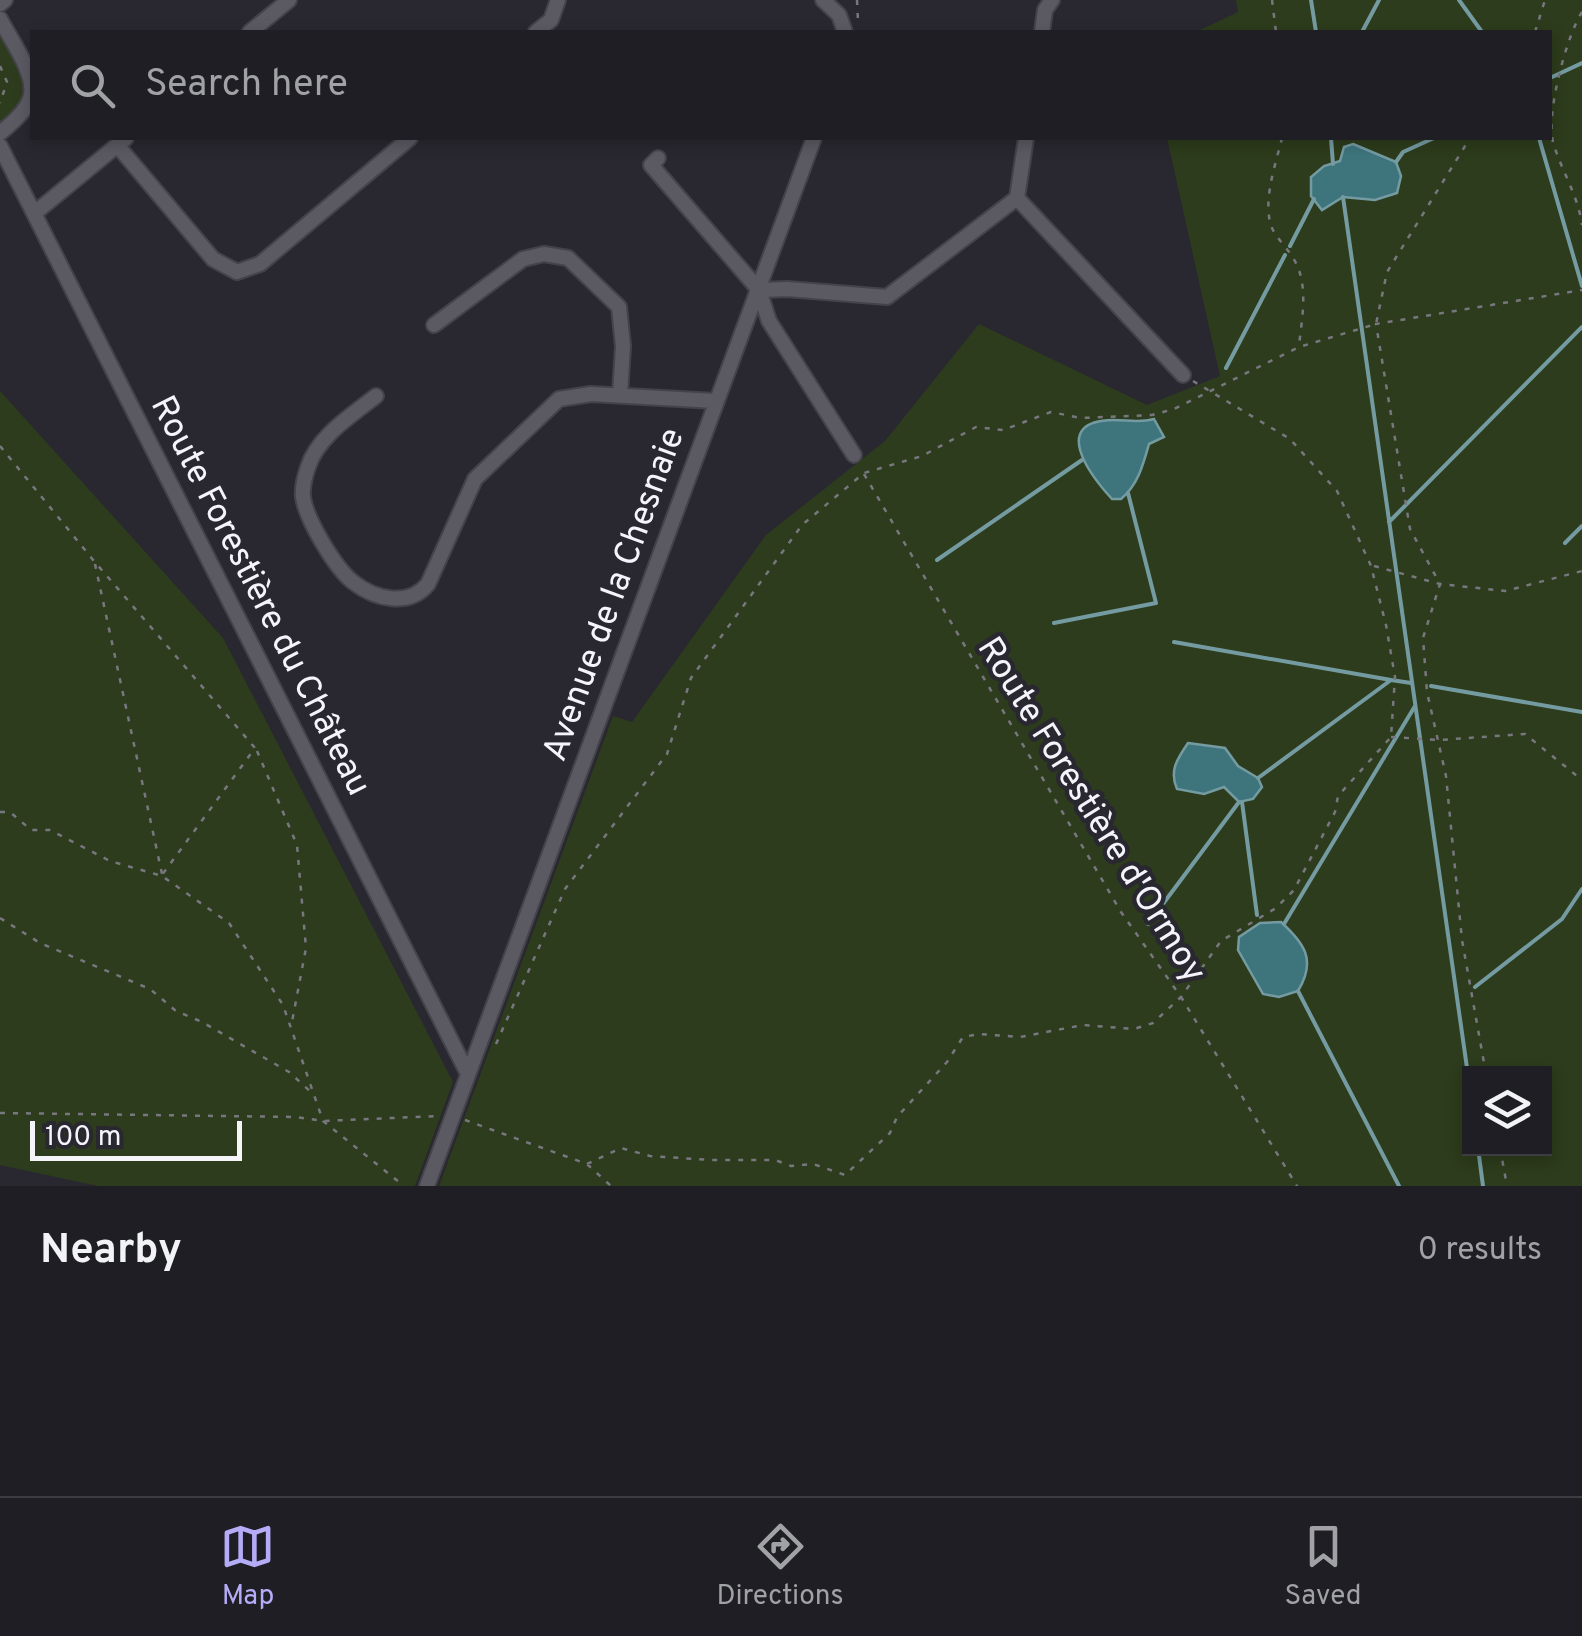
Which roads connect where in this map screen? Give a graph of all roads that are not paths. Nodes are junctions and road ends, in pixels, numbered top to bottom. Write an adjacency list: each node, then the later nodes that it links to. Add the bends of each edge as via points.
1 (288, 0): 8 (street)
2 (558, 0): 9 (street)
3 (822, 0): 6 (street)
4 (847, 0): 6 (street)
5 (1052, 0): 11 (street)
6 (838, 14): 10 (street)
7 (0, 19): 12 (street)
8 (252, 30)
9 (538, 30)
10 (844, 30)
11 (1042, 30)
12 (30, 89)
13 (30, 98): 14 (street)
14 (0, 133)
15 (408, 140): 18 (street, via 260,264 237,272 213,260)
16 (813, 140): 23 (street, Avenue de la Chesnaie)
17 (1026, 140): 21 (street)
18 (122, 141): 22 (street)
19 (0, 146): 22 (street, Route Forestière du Château)
20 (658, 158): 23 (street, via 650,165)
21 (1017, 198): 23 (street, via 887,298); 25 (street)
22 (36, 212): 30 (street, Route Forestière du Château)
23 (759, 290): 28 (street, Avenue de la Chesnaie); 29 (street, via 769,320)
24 (434, 325): 26 (street, via 523,259 568,258 618,307 624,346)
25 (1184, 375)
26 (620, 394): 27 (street, via 558,399 534,420 475,479 428,584 402,601 353,582 310,520 302,494 319,448); 28 (street)
27 (376, 396)
28 (715, 401): 30 (street, Avenue de la Chesnaie)
29 (854, 455)
30 (468, 1072): 31 (street, Avenue de la Chesnaie)
31 (427, 1186)

